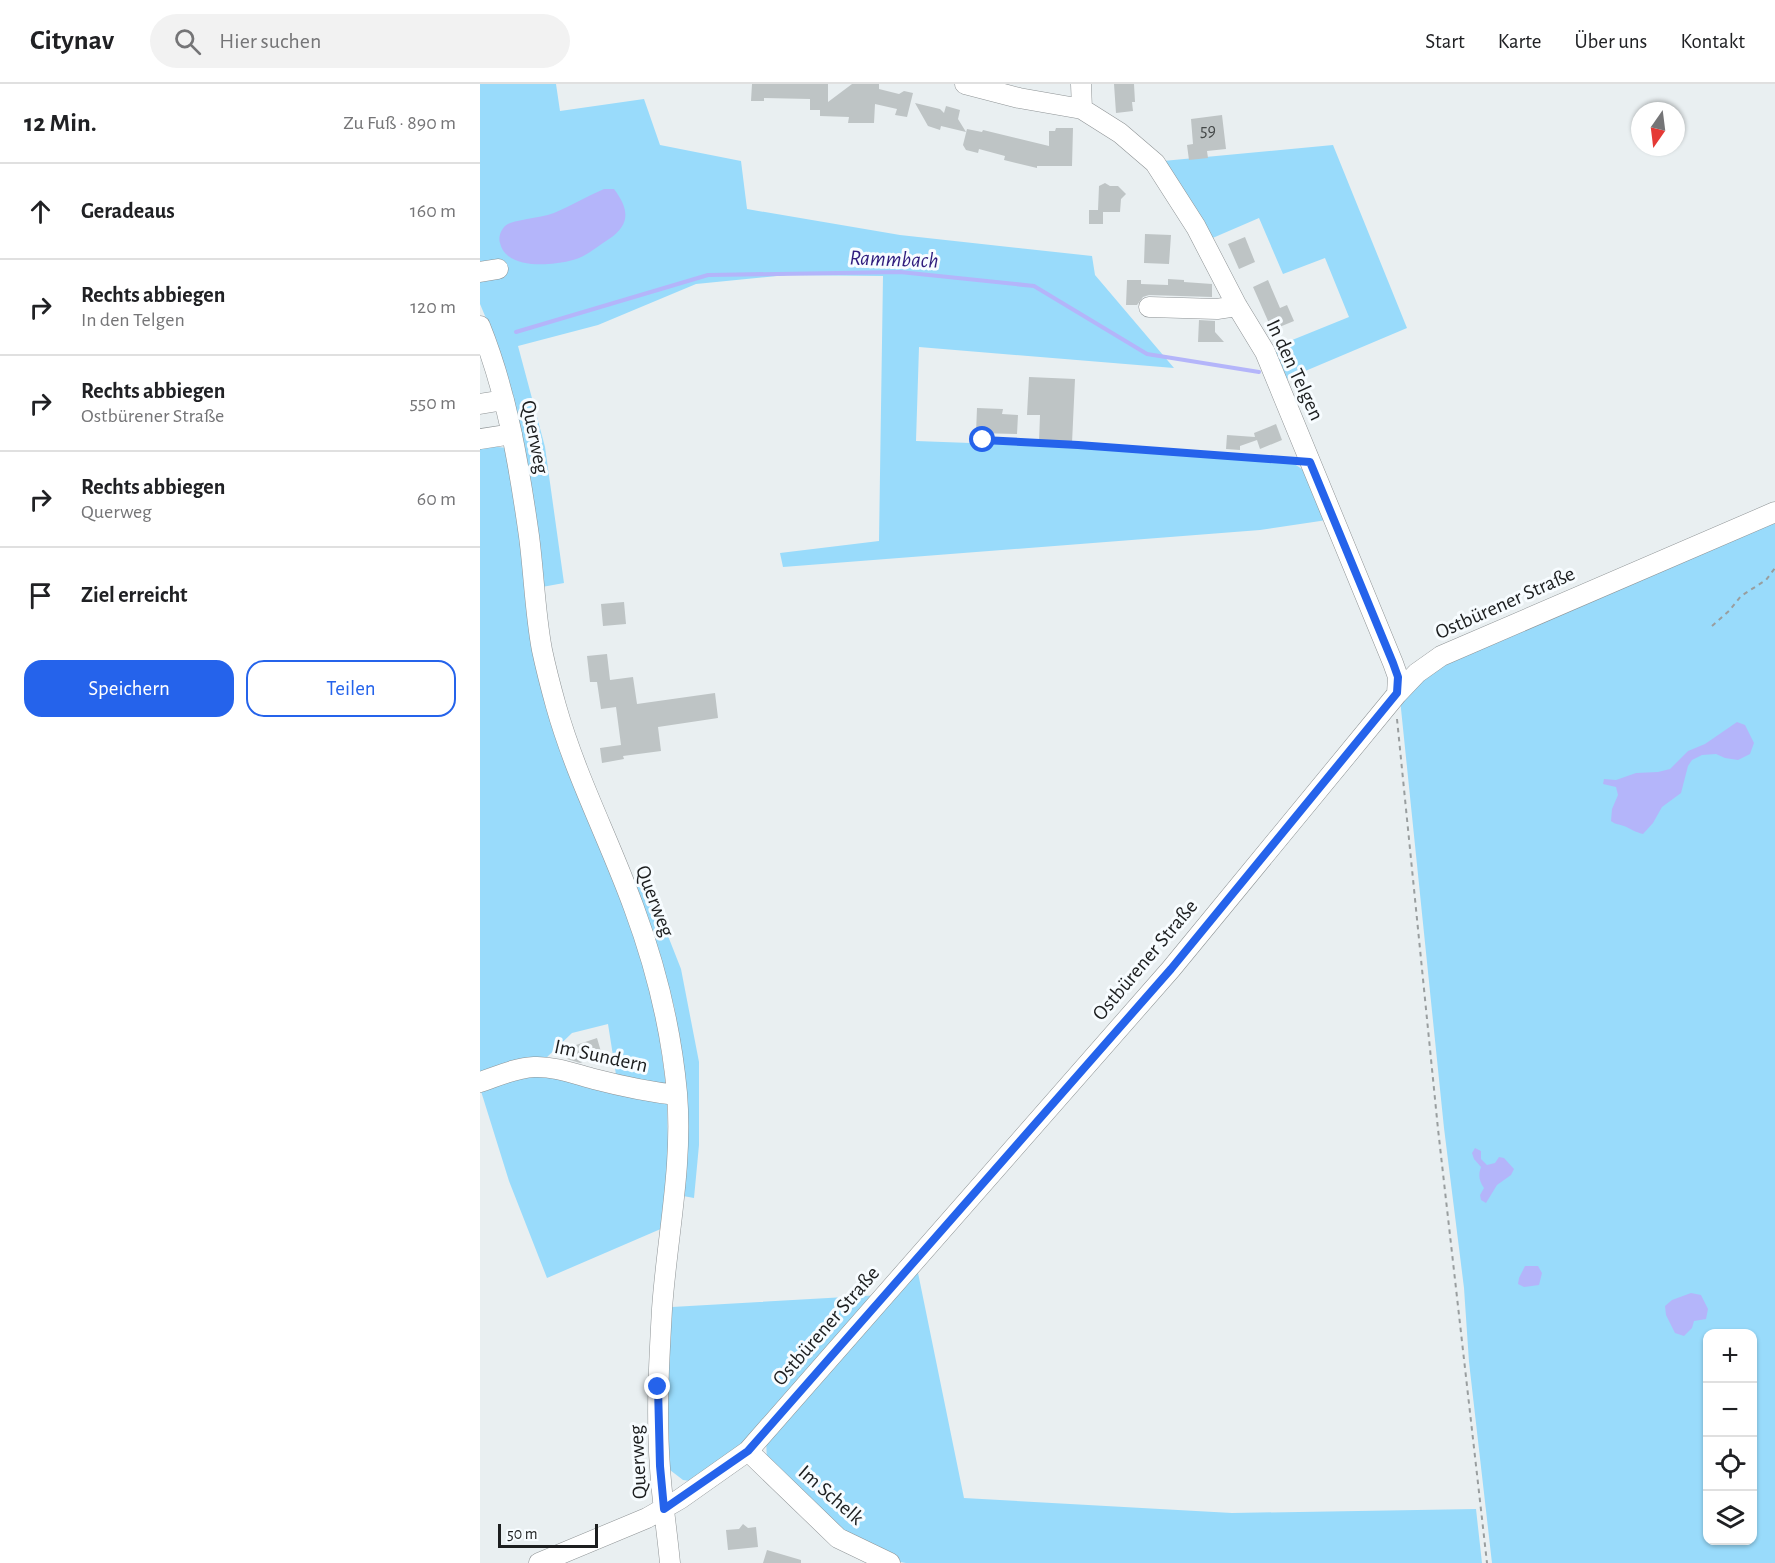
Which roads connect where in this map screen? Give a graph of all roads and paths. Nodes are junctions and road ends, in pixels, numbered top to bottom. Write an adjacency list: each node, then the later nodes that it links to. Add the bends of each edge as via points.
1 (964, 84): 3 (street, In den Telgen)
2 (1081, 84): 3 (street)
3 (1082, 109): 4 (street, In den Telgen, via 1120,133 1155,163 1196,228)
4 (1237, 306): 5 (street); 12 (street, In den Telgen, via 1264,352)
5 (1149, 307)
6 (480, 326): 7 (street, Querweg)
7 (504, 400): 8 (street); 9 (street, Querweg)
8 (480, 404)
9 (512, 434): 10 (street); 18 (street, Querweg, via 542,649 569,749 657,974 669,1027)
10 (480, 439)
11 (983, 440): 12 (path)
12 (1310, 462): 16 (street, In den Telgen, via 1393,663 1398,677)
13 (1775, 512): 16 (street, Ostbürener Straße, via 1441,656)
14 (1775, 568): 15 (path)
15 (1712, 626)
16 (1397, 693): 19 (street, Ostbürener Straße, via 1163,978); 24 (path, via 1438,1129)
17 (480, 1082): 18 (street, Im Sundern, via 518,1069 550,1068)
18 (677, 1095): 20 (street, Querweg, via 676,1180 658,1387)
19 (748, 1451): 20 (street, Ostbürener Straße); 23 (street, Im Schelk, via 838,1538)
20 (664, 1509): 21 (street); 22 (street)
21 (539, 1563)
22 (670, 1563)
23 (890, 1563)
24 (1487, 1563)

